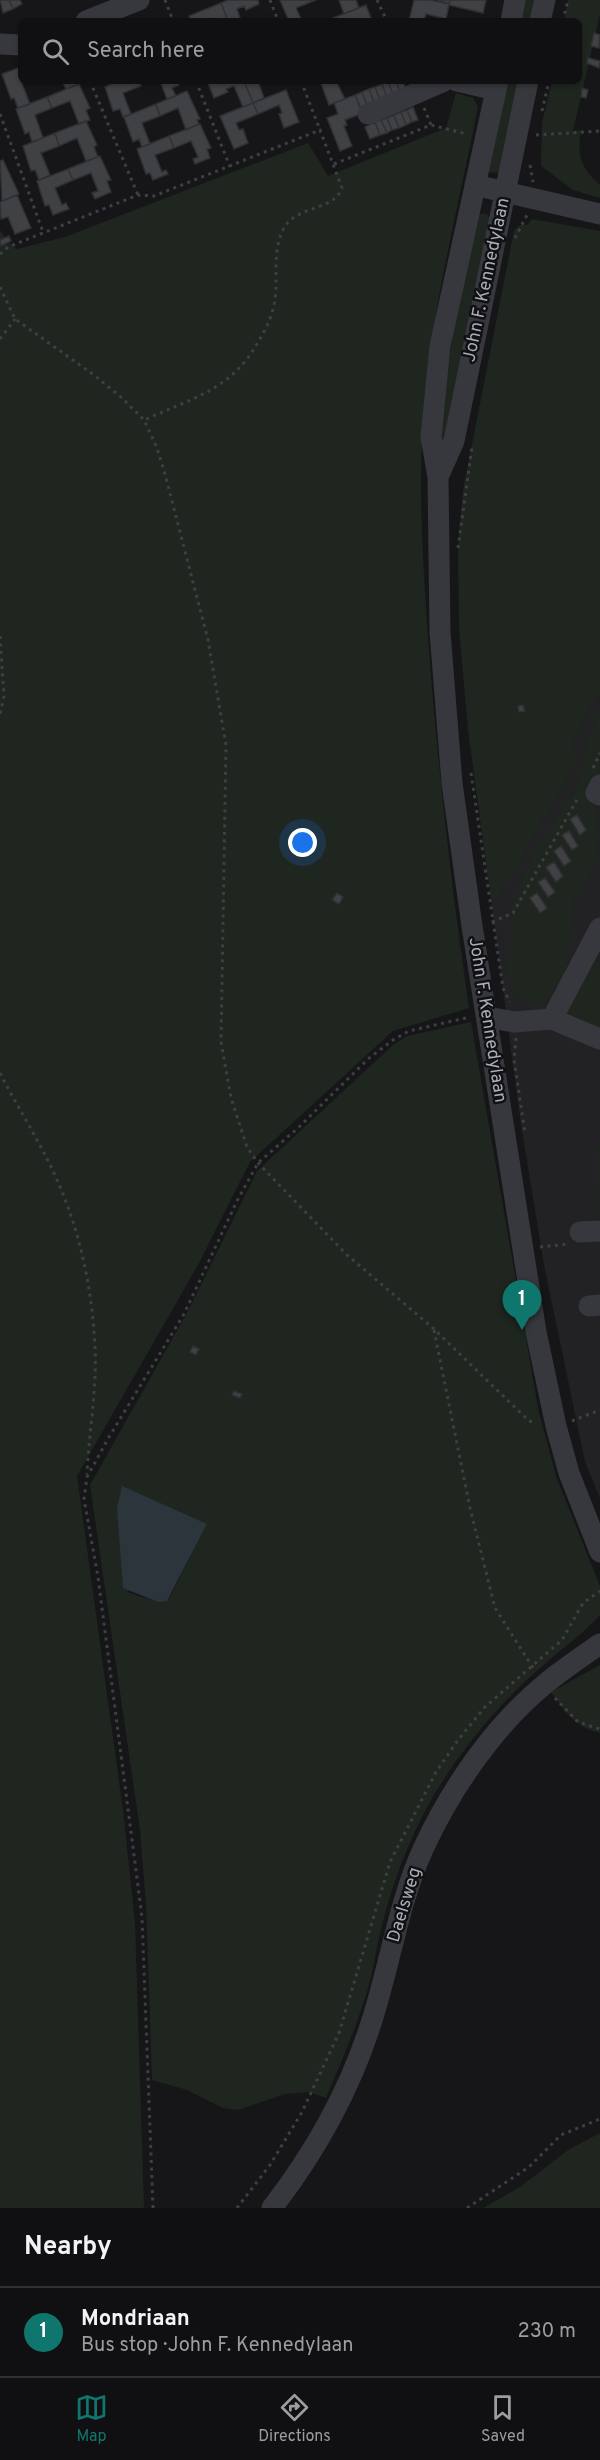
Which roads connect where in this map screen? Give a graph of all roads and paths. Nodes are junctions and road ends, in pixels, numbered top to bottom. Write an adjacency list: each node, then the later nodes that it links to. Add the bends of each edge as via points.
1 (138, 0): 8 (street)
2 (165, 0): 9 (path)
3 (270, 0): 10 (path)
4 (377, 0): 11 (path)
5 (515, 0): 12 (street)
6 (544, 0): 13 (street)
7 (568, 0): 14 (path)
8 (93, 18)
9 (172, 18)
10 (277, 18)
11 (386, 18)
12 (512, 18)
13 (541, 18)
14 (564, 18)
15 (0, 44): 16 (street)
16 (18, 45)
17 (91, 84): 36 (path)
18 (197, 84): 32 (path)
19 (302, 84): 27 (path)
20 (437, 84): 25 (street)
21 (527, 84): 35 (street, John F. Kennedylaan)
22 (548, 84): 26 (path)
23 (497, 85): 33 (street, John F. Kennedylaan)
24 (0, 114): 38 (path)
25 (368, 114)
26 (540, 120)
27 (320, 130): 31 (path); 32 (path)
28 (600, 131): 30 (path)
29 (468, 134): 31 (path, via 431,125)
30 (536, 135)
31 (334, 164): 44 (path, via 342,188 340,195 297,214 277,241 275,303 265,332 249,359 207,394)
32 (230, 167): 36 (path, via 154,196)
33 (475, 185): 35 (street); 46 (street, John F. Kennedylaan, via 440,346 431,437)
34 (532, 189): 35 (street); 37 (street); 39 (path, via 526,218)
35 (505, 192): 46 (street, John F. Kennedylaan, via 454,441)
36 (138, 195): 38 (path)
37 (600, 214)
38 (43, 232): 40 (path, via 8,246)
39 (513, 248)
40 (0, 254)
41 (0, 287): 42 (path)
42 (15, 319): 43 (path); 44 (path, via 94,375)
43 (0, 339)
44 (144, 420): 62 (path, via 160,457 208,640 226,745 220,1042 231,1098 248,1147)
45 (473, 440): 47 (path)
46 (438, 477): 56 (street, John F. Kennedylaan, via 440,632 451,772)
47 (458, 548)
48 (0, 636): 49 (path, via 4,696)
49 (0, 715)
50 (600, 753): 52 (path)
51 (470, 766): 53 (path)
52 (594, 784): 53 (path, via 513,913)
53 (492, 922): 58 (path, via 502,988 511,1004)
54 (600, 928): 55 (street)
55 (594, 952): 57 (street)
56 (487, 1017): 58 (street); 62 (path, via 445,1022 409,1031 393,1040); 64 (street, John F. Kennedylaan)
57 (552, 1019): 58 (street); 59 (street)
58 (514, 1022): 61 (path, via 514,1060)
59 (600, 1039)
60 (0, 1073): 69 (path, via 58,1181 84,1255 95,1346)
61 (526, 1142)
62 (258, 1163): 65 (path, via 347,1255); 69 (path, via 184,1314)
63 (583, 1236): 64 (path)
64 (523, 1249): 68 (street, John F. Kennedylaan, via 536,1332)
65 (433, 1328): 68 (path, via 529,1421 542,1426); 72 (path, via 495,1608)
66 (570, 1410): 68 (path)
67 (600, 1410): 68 (path)
68 (564, 1424): 70 (street, John F. Kennedylaan, via 569,1473)
69 (87, 1477): 75 (path, via 84,1499 98,1577 142,1917)
70 (600, 1552)
71 (600, 1644): 72 (street, Daelsweg)
72 (544, 1685): 73 (path, via 572,1718); 76 (street, Daelsweg, via 493,1738 442,1812 412,1878 361,2054 321,2138)
73 (600, 1729)
74 (600, 2119): 77 (path, via 561,2135 529,2167)
75 (153, 2208)
76 (272, 2208)
77 (467, 2208)

